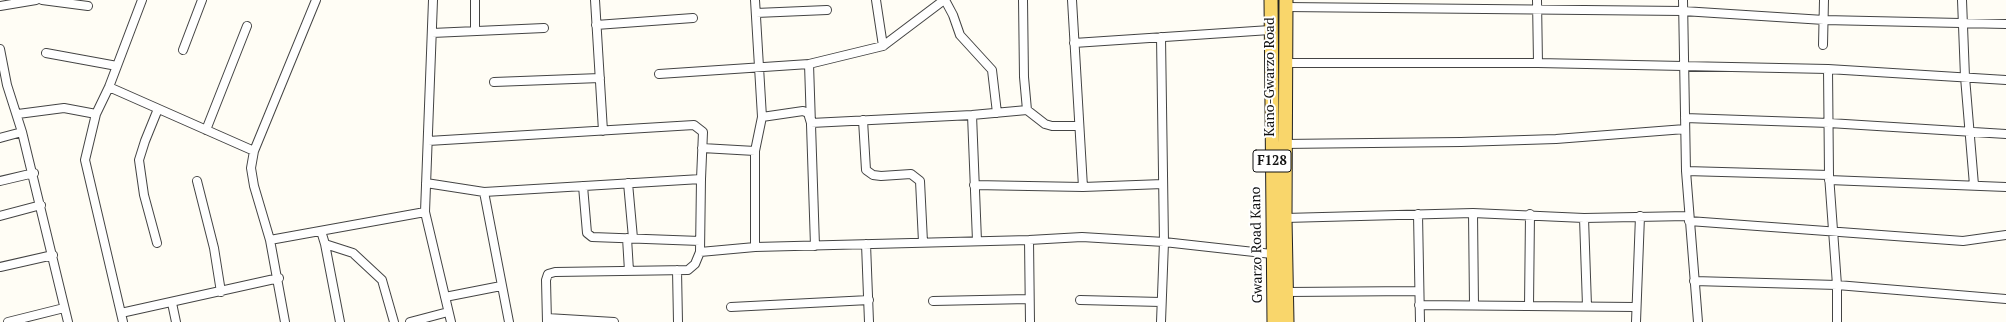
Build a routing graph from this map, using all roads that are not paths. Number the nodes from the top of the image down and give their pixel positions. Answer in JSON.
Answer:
{"nodes":[{"id":1,"x":36,"y":0,"type":"edge"},
{"id":2,"x":42,"y":0,"type":"edge"},
{"id":3,"x":142,"y":0,"type":"edge"},
{"id":4,"x":202,"y":0,"type":"edge"},
{"id":5,"x":316,"y":0,"type":"edge"},
{"id":6,"x":433,"y":0,"type":"edge"},
{"id":7,"x":475,"y":0,"type":"edge"},
{"id":8,"x":594,"y":0,"type":"edge"},
{"id":9,"x":755,"y":0,"type":"edge"},
{"id":10,"x":876,"y":0,"type":"edge"},
{"id":11,"x":944,"y":0,"type":"edge"},
{"id":12,"x":1023,"y":0,"type":"edge"},
{"id":13,"x":1072,"y":0,"type":"edge"},
{"id":14,"x":1271,"y":0,"type":"edge"},
{"id":15,"x":1537,"y":0,"type":"edge"},
{"id":16,"x":1683,"y":0,"type":"edge"},
{"id":17,"x":1824,"y":0,"type":"edge"},
{"id":18,"x":1962,"y":0,"type":"edge"},
{"id":19,"x":1286,"y":4,"type":"edge"},
{"id":20,"x":0,"y":6,"type":"edge"},
{"id":21,"x":88,"y":6,"type":"dead end"},
{"id":22,"x":1537,"y":9,"type":"junction"},
{"id":23,"x":827,"y":10,"type":"dead end"},
{"id":24,"x":1683,"y":11,"type":"junction"},
{"id":25,"x":756,"y":13,"type":"junction"},
{"id":26,"x":693,"y":18,"type":"dead end"},
{"id":27,"x":1824,"y":20,"type":"junction"},
{"id":28,"x":1962,"y":22,"type":"junction"},
{"id":29,"x":2006,"y":24,"type":"edge"},
{"id":30,"x":596,"y":25,"type":"junction"},
{"id":31,"x":248,"y":26,"type":"dead end"},
{"id":32,"x":544,"y":28,"type":"dead end"},
{"id":33,"x":1270,"y":30,"type":"junction"},
{"id":34,"x":475,"y":31,"type":"junction"},
{"id":35,"x":432,"y":34,"type":"junction"},
{"id":36,"x":1162,"y":36,"type":"junction"},
{"id":37,"x":1074,"y":43,"type":"junction"},
{"id":38,"x":1823,"y":45,"type":"dead end"},
{"id":39,"x":882,"y":46,"type":"junction"},
{"id":40,"x":0,"y":49,"type":"edge"},
{"id":41,"x":183,"y":50,"type":"dead end"},
{"id":42,"x":46,"y":53,"type":"dead end"},
{"id":43,"x":1285,"y":62,"type":"junction"},
{"id":44,"x":1538,"y":63,"type":"junction"},
{"id":45,"x":809,"y":64,"type":"junction"},
{"id":46,"x":117,"y":66,"type":"junction"},
{"id":47,"x":759,"y":67,"type":"junction"},
{"id":48,"x":1683,"y":67,"type":"junction"},
{"id":49,"x":1828,"y":69,"type":"junction"},
{"id":50,"x":658,"y":74,"type":"dead end"},
{"id":51,"x":1965,"y":77,"type":"junction"},
{"id":52,"x":600,"y":78,"type":"junction"},
{"id":53,"x":2006,"y":80,"type":"edge"},
{"id":54,"x":494,"y":82,"type":"dead end"},
{"id":55,"x":4,"y":86,"type":"edge"},
{"id":56,"x":109,"y":87,"type":"junction"},
{"id":57,"x":158,"y":109,"type":"junction"},
{"id":58,"x":1027,"y":110,"type":"junction"},
{"id":59,"x":997,"y":113,"type":"junction"},
{"id":60,"x":18,"y":114,"type":"junction"},
{"id":61,"x":96,"y":114,"type":"junction"},
{"id":62,"x":972,"y":115,"type":"junction"},
{"id":63,"x":762,"y":117,"type":"junction"},
{"id":64,"x":1685,"y":118,"type":"junction"},
{"id":65,"x":863,"y":120,"type":"junction"},
{"id":66,"x":811,"y":123,"type":"junction"},
{"id":67,"x":1829,"y":123,"type":"junction"},
{"id":68,"x":1080,"y":126,"type":"junction"},
{"id":69,"x":1685,"y":129,"type":"junction"},
{"id":70,"x":206,"y":130,"type":"junction"},
{"id":71,"x":603,"y":131,"type":"junction"},
{"id":72,"x":22,"y":132,"type":"junction"},
{"id":73,"x":1970,"y":132,"type":"junction"},
{"id":74,"x":2006,"y":134,"type":"edge"},
{"id":75,"x":0,"y":138,"type":"edge"},
{"id":76,"x":428,"y":141,"type":"junction"},
{"id":77,"x":1278,"y":144,"type":"junction"},
{"id":78,"x":702,"y":148,"type":"junction"},
{"id":79,"x":254,"y":151,"type":"junction"},
{"id":80,"x":755,"y":151,"type":"junction"},
{"id":81,"x":1686,"y":171,"type":"junction"},
{"id":82,"x":34,"y":173,"type":"junction"},
{"id":83,"x":1829,"y":178,"type":"junction"},
{"id":84,"x":701,"y":179,"type":"junction"},
{"id":85,"x":0,"y":181,"type":"edge"},
{"id":86,"x":197,"y":182,"type":"dead end"},
{"id":87,"x":426,"y":183,"type":"junction"},
{"id":88,"x":628,"y":183,"type":"junction"},
{"id":89,"x":974,"y":184,"type":"junction"},
{"id":90,"x":1163,"y":184,"type":"junction"},
{"id":91,"x":1974,"y":185,"type":"junction"},
{"id":92,"x":583,"y":186,"type":"junction"},
{"id":93,"x":2006,"y":187,"type":"edge"},
{"id":94,"x":1083,"y":188,"type":"junction"},
{"id":95,"x":484,"y":192,"type":"junction"},
{"id":96,"x":41,"y":205,"type":"junction"},
{"id":97,"x":425,"y":212,"type":"junction"},
{"id":98,"x":1473,"y":213,"type":"junction"},
{"id":99,"x":1418,"y":214,"type":"junction"},
{"id":100,"x":1530,"y":214,"type":"junction"},
{"id":101,"x":0,"y":216,"type":"edge"},
{"id":102,"x":1640,"y":216,"type":"junction"},
{"id":103,"x":1285,"y":218,"type":"junction"},
{"id":104,"x":1584,"y":218,"type":"junction"},
{"id":105,"x":1689,"y":218,"type":"junction"},
{"id":106,"x":1832,"y":230,"type":"junction"},
{"id":107,"x":321,"y":231,"type":"junction"},
{"id":108,"x":2006,"y":235,"type":"edge"},
{"id":109,"x":630,"y":238,"type":"junction"},
{"id":110,"x":270,"y":240,"type":"junction"},
{"id":111,"x":977,"y":240,"type":"junction"},
{"id":112,"x":1029,"y":240,"type":"junction"},
{"id":113,"x":700,"y":241,"type":"junction"},
{"id":114,"x":923,"y":242,"type":"junction"},
{"id":115,"x":1164,"y":242,"type":"junction"},
{"id":116,"x":156,"y":243,"type":"dead end"},
{"id":117,"x":325,"y":244,"type":"junction"},
{"id":118,"x":866,"y":244,"type":"junction"},
{"id":119,"x":815,"y":246,"type":"junction"},
{"id":120,"x":755,"y":247,"type":"junction"},
{"id":121,"x":700,"y":252,"type":"junction"},
{"id":122,"x":1272,"y":254,"type":"junction"},
{"id":123,"x":53,"y":256,"type":"junction"},
{"id":124,"x":0,"y":267,"type":"edge"},
{"id":125,"x":677,"y":270,"type":"junction"},
{"id":126,"x":629,"y":271,"type":"junction"},
{"id":127,"x":279,"y":278,"type":"junction"},
{"id":128,"x":1694,"y":281,"type":"junction"},
{"id":129,"x":1837,"y":285,"type":"junction"},
{"id":130,"x":501,"y":286,"type":"junction"},
{"id":131,"x":1419,"y":291,"type":"junction"},
{"id":132,"x":221,"y":292,"type":"junction"},
{"id":133,"x":1287,"y":292,"type":"junction"},
{"id":134,"x":445,"y":297,"type":"junction"},
{"id":135,"x":2006,"y":298,"type":"edge"},
{"id":136,"x":1029,"y":299,"type":"junction"},
{"id":137,"x":869,"y":300,"type":"junction"},
{"id":138,"x":1080,"y":300,"type":"dead end"},
{"id":139,"x":933,"y":301,"type":"dead end"},
{"id":140,"x":1162,"y":302,"type":"junction"},
{"id":141,"x":172,"y":303,"type":"junction"},
{"id":142,"x":1420,"y":305,"type":"junction"},
{"id":143,"x":1474,"y":305,"type":"junction"},
{"id":144,"x":1529,"y":306,"type":"junction"},
{"id":145,"x":1587,"y":306,"type":"junction"},
{"id":146,"x":731,"y":307,"type":"dead end"},
{"id":147,"x":1635,"y":307,"type":"junction"},
{"id":148,"x":64,"y":308,"type":"junction"},
{"id":149,"x":448,"y":312,"type":"junction"},
{"id":150,"x":121,"y":314,"type":"junction"},
{"id":151,"x":547,"y":320,"type":"edge"},
{"id":152,"x":8,"y":322,"type":"edge"},
{"id":153,"x":68,"y":322,"type":"edge"},
{"id":154,"x":123,"y":322,"type":"edge"},
{"id":155,"x":176,"y":322,"type":"edge"},
{"id":156,"x":285,"y":322,"type":"edge"},
{"id":157,"x":340,"y":322,"type":"edge"},
{"id":158,"x":394,"y":322,"type":"edge"},
{"id":159,"x":410,"y":322,"type":"edge"},
{"id":160,"x":451,"y":322,"type":"edge"},
{"id":161,"x":509,"y":322,"type":"edge"},
{"id":162,"x":614,"y":322,"type":"edge"},
{"id":163,"x":678,"y":322,"type":"edge"},
{"id":164,"x":869,"y":322,"type":"edge"},
{"id":165,"x":1030,"y":322,"type":"edge"},
{"id":166,"x":1161,"y":322,"type":"edge"},
{"id":167,"x":1274,"y":322,"type":"edge"},
{"id":168,"x":1288,"y":322,"type":"edge"},
{"id":169,"x":1420,"y":322,"type":"edge"},
{"id":170,"x":1636,"y":322,"type":"edge"},
{"id":171,"x":1698,"y":322,"type":"edge"},
{"id":172,"x":1837,"y":322,"type":"edge"}],
"edges":[{"from":1,"to":20,"type":"street"},
{"from":2,"to":21,"type":"street"},
{"from":3,"to":46,"type":"street"},
{"from":4,"to":41,"type":"street"},
{"from":5,"to":79,"type":"street"},
{"from":6,"to":35,"type":"street"},
{"from":7,"to":34,"type":"street"},
{"from":8,"to":30,"type":"street"},
{"from":9,"to":25,"type":"street"},
{"from":10,"to":39,"type":"street"},
{"from":11,"to":39,"type":"street"},
{"from":11,"to":59,"type":"street"},
{"from":12,"to":58,"type":"street"},
{"from":13,"to":37,"type":"street"},
{"from":14,"to":33,"type":"main road","name":"Gwarzo Road Kano","number":"F128"},
{"from":15,"to":22,"type":"street"},
{"from":16,"to":24,"type":"street"},
{"from":17,"to":27,"type":"street"},
{"from":18,"to":28,"type":"street"},
{"from":19,"to":22,"type":"street"},
{"from":19,"to":43,"type":"main road","name":"Kano-Gwarzo Road","number":"F128"},
{"from":22,"to":24,"type":"street"},
{"from":22,"to":44,"type":"street"},
{"from":23,"to":25,"type":"street"},
{"from":24,"to":27,"type":"street"},
{"from":24,"to":48,"type":"street"},
{"from":25,"to":47,"type":"street"},
{"from":26,"to":30,"type":"street"},
{"from":27,"to":28,"type":"street"},
{"from":27,"to":38,"type":"street"},
{"from":28,"to":29,"type":"street"},
{"from":28,"to":51,"type":"street"},
{"from":30,"to":52,"type":"street"},
{"from":31,"to":70,"type":"street"},
{"from":32,"to":34,"type":"street"},
{"from":33,"to":36,"type":"street"},
{"from":33,"to":77,"type":"main road","name":"Gwarzo Road Kano","number":"F128"},
{"from":34,"to":35,"type":"street"},
{"from":35,"to":76,"type":"street"},
{"from":36,"to":37,"type":"street"},
{"from":36,"to":90,"type":"street"},
{"from":37,"to":68,"type":"street"},
{"from":39,"to":45,"type":"street"},
{"from":40,"to":55,"type":"street"},
{"from":42,"to":46,"type":"street"},
{"from":43,"to":44,"type":"street"},
{"from":43,"to":77,"type":"main road","name":"Kano-Gwarzo Road","number":"F128"},
{"from":44,"to":48,"type":"street"},
{"from":45,"to":47,"type":"street"},
{"from":45,"to":66,"type":"street"},
{"from":46,"to":56,"type":"street"},
{"from":47,"to":50,"type":"street"},
{"from":47,"to":63,"type":"street"},
{"from":48,"to":49,"type":"street"},
{"from":48,"to":64,"type":"street"},
{"from":49,"to":51,"type":"street"},
{"from":49,"to":67,"type":"street"},
{"from":51,"to":53,"type":"street"},
{"from":51,"to":73,"type":"street"},
{"from":52,"to":54,"type":"street"},
{"from":52,"to":71,"type":"street"},
{"from":55,"to":60,"type":"street"},
{"from":56,"to":57,"type":"street"},
{"from":56,"to":61,"type":"street"},
{"from":57,"to":70,"type":"street"},
{"from":57,"to":116,"type":"street"},
{"from":58,"to":59,"type":"street"},
{"from":58,"to":68,"type":"street"},
{"from":59,"to":62,"type":"street"},
{"from":60,"to":61,"type":"street"},
{"from":60,"to":72,"type":"street"},
{"from":61,"to":150,"type":"street"},
{"from":62,"to":65,"type":"street"},
{"from":62,"to":89,"type":"street"},
{"from":63,"to":66,"type":"street"},
{"from":63,"to":80,"type":"street"},
{"from":64,"to":67,"type":"street"},
{"from":64,"to":69,"type":"street"},
{"from":65,"to":66,"type":"street"},
{"from":65,"to":114,"type":"street"},
{"from":66,"to":119,"type":"street"},
{"from":67,"to":73,"type":"street"},
{"from":67,"to":83,"type":"street"},
{"from":68,"to":94,"type":"street"},
{"from":69,"to":77,"type":"street"},
{"from":69,"to":81,"type":"street"},
{"from":70,"to":79,"type":"street"},
{"from":71,"to":76,"type":"street"},
{"from":71,"to":78,"type":"street"},
{"from":72,"to":75,"type":"street"},
{"from":72,"to":82,"type":"street"},
{"from":73,"to":74,"type":"street"},
{"from":73,"to":91,"type":"street"},
{"from":76,"to":87,"type":"street"},
{"from":77,"to":103,"type":"main road","name":"Kano-Gwarzo Road","number":"F128"},
{"from":77,"to":122,"type":"main road","name":"Gwarzo Road Kano","number":"F128"},
{"from":78,"to":80,"type":"street"},
{"from":78,"to":84,"type":"street"},
{"from":79,"to":110,"type":"street"},
{"from":80,"to":120,"type":"street"},
{"from":81,"to":83,"type":"street"},
{"from":81,"to":105,"type":"street"},
{"from":82,"to":85,"type":"street"},
{"from":82,"to":96,"type":"street"},
{"from":83,"to":91,"type":"street"},
{"from":83,"to":106,"type":"street"},
{"from":84,"to":88,"type":"street"},
{"from":84,"to":113,"type":"street"},
{"from":86,"to":132,"type":"street"},
{"from":87,"to":95,"type":"street"},
{"from":87,"to":97,"type":"street"},
{"from":88,"to":92,"type":"street"},
{"from":88,"to":109,"type":"street"},
{"from":89,"to":94,"type":"street"},
{"from":89,"to":111,"type":"street"},
{"from":90,"to":94,"type":"street"},
{"from":90,"to":115,"type":"street"},
{"from":91,"to":93,"type":"street"},
{"from":92,"to":95,"type":"street"},
{"from":92,"to":109,"type":"street"},
{"from":95,"to":130,"type":"street"},
{"from":96,"to":101,"type":"street"},
{"from":96,"to":123,"type":"street"},
{"from":97,"to":107,"type":"street"},
{"from":97,"to":134,"type":"street"},
{"from":98,"to":99,"type":"street"},
{"from":98,"to":100,"type":"street"},
{"from":98,"to":143,"type":"street"},
{"from":99,"to":103,"type":"street"},
{"from":99,"to":131,"type":"street"},
{"from":100,"to":104,"type":"street"},
{"from":100,"to":144,"type":"street"},
{"from":102,"to":104,"type":"street"},
{"from":102,"to":105,"type":"street"},
{"from":102,"to":147,"type":"street"},
{"from":103,"to":133,"type":"main road","name":"Kano-Gwarzo Road","number":"F128"},
{"from":104,"to":145,"type":"street"},
{"from":105,"to":106,"type":"street"},
{"from":105,"to":128,"type":"street"},
{"from":106,"to":108,"type":"street"},
{"from":106,"to":129,"type":"street"},
{"from":107,"to":110,"type":"street"},
{"from":107,"to":117,"type":"street"},
{"from":109,"to":113,"type":"street"},
{"from":109,"to":126,"type":"street"},
{"from":110,"to":127,"type":"street"},
{"from":111,"to":112,"type":"street"},
{"from":111,"to":114,"type":"street"},
{"from":112,"to":115,"type":"street"},
{"from":112,"to":136,"type":"street"},
{"from":113,"to":121,"type":"street"},
{"from":114,"to":118,"type":"street"},
{"from":115,"to":122,"type":"street"},
{"from":115,"to":140,"type":"street"},
{"from":117,"to":157,"type":"street"},
{"from":117,"to":158,"type":"street"},
{"from":118,"to":119,"type":"street"},
{"from":118,"to":137,"type":"street"},
{"from":119,"to":120,"type":"street"},
{"from":120,"to":121,"type":"street"},
{"from":121,"to":125,"type":"street"},
{"from":122,"to":167,"type":"main road","name":"Gwarzo Road Kano","number":"F128"},
{"from":123,"to":124,"type":"street"},
{"from":123,"to":148,"type":"street"},
{"from":125,"to":126,"type":"street"},
{"from":125,"to":163,"type":"street"},
{"from":126,"to":151,"type":"street"},
{"from":127,"to":132,"type":"street"},
{"from":127,"to":156,"type":"street"},
{"from":128,"to":129,"type":"street"},
{"from":128,"to":171,"type":"street"},
{"from":129,"to":135,"type":"street"},
{"from":129,"to":172,"type":"street"},
{"from":130,"to":134,"type":"street"},
{"from":130,"to":161,"type":"street"},
{"from":131,"to":133,"type":"street"},
{"from":131,"to":142,"type":"street"},
{"from":132,"to":141,"type":"street"},
{"from":133,"to":168,"type":"main road","name":"Kano-Gwarzo Road","number":"F128"},
{"from":134,"to":149,"type":"street"},
{"from":136,"to":139,"type":"street"},
{"from":136,"to":165,"type":"street"},
{"from":137,"to":146,"type":"street"},
{"from":137,"to":164,"type":"street"},
{"from":138,"to":140,"type":"street"},
{"from":140,"to":166,"type":"street"},
{"from":141,"to":150,"type":"street"},
{"from":141,"to":155,"type":"street"},
{"from":142,"to":143,"type":"street"},
{"from":142,"to":169,"type":"street"},
{"from":143,"to":144,"type":"street"},
{"from":144,"to":145,"type":"street"},
{"from":145,"to":147,"type":"street"},
{"from":147,"to":170,"type":"street"},
{"from":148,"to":152,"type":"street"},
{"from":148,"to":153,"type":"street"},
{"from":149,"to":159,"type":"street"},
{"from":149,"to":160,"type":"street"},
{"from":150,"to":154,"type":"street"},
{"from":151,"to":162,"type":"street"}]}
